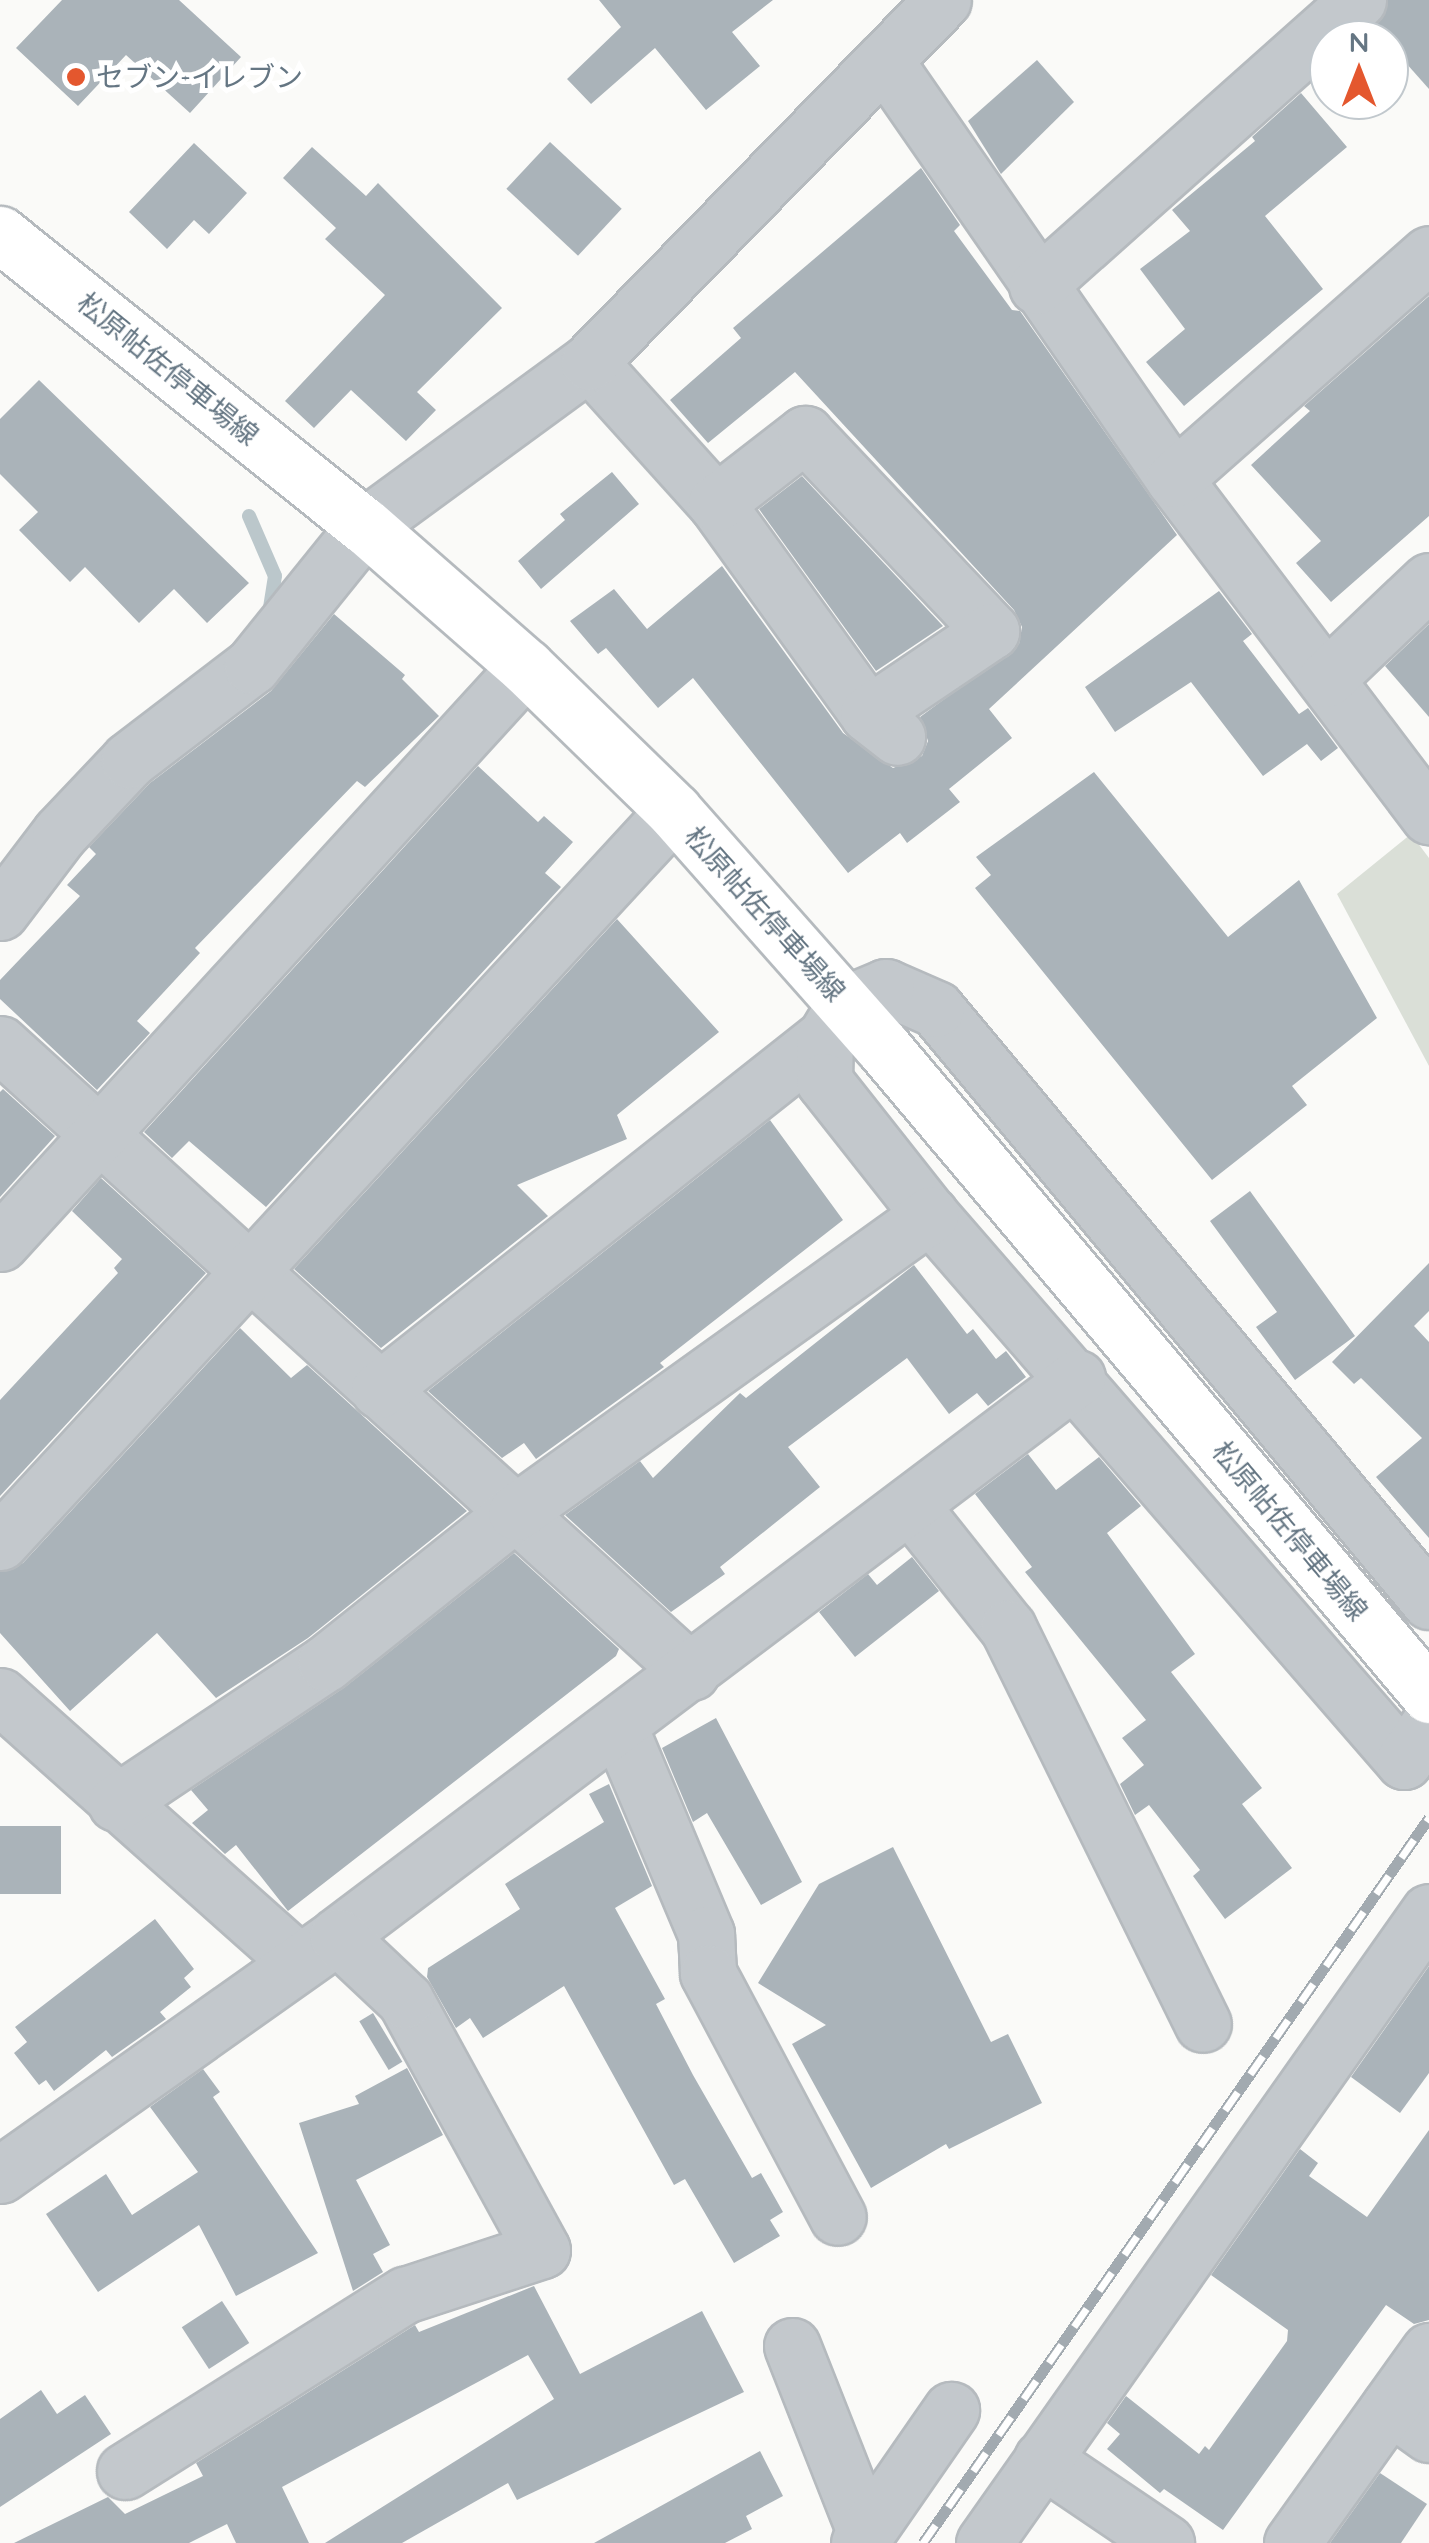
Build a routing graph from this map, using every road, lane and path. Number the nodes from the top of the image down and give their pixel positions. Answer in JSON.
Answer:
{"nodes":[{"id":1,"x":943,"y":0,"type":"edge"},
{"id":2,"x":1358,"y":0,"type":"edge"},
{"id":3,"x":884,"y":60,"type":"junction"},
{"id":4,"x":0,"y":234,"type":"edge"},
{"id":5,"x":1429,"y":254,"type":"edge"},
{"id":6,"x":1036,"y":286,"type":"junction"},
{"id":7,"x":589,"y":362,"type":"junction"},
{"id":8,"x":1174,"y":479,"type":"junction"},
{"id":9,"x":716,"y":503,"type":"junction"},
{"id":10,"x":366,"y":526,"type":"junction"},
{"id":11,"x":1429,"y":581,"type":"edge"},
{"id":12,"x":526,"y":668,"type":"junction"},
{"id":13,"x":1326,"y":679,"type":"junction"},
{"id":14,"x":674,"y":811,"type":"junction"},
{"id":15,"x":1429,"y":816,"type":"edge"},
{"id":16,"x":0,"y":912,"type":"edge"},
{"id":17,"x":835,"y":1020,"type":"junction"},
{"id":18,"x":0,"y":1044,"type":"edge"},
{"id":19,"x":100,"y":1134,"type":"junction"},
{"id":20,"x":930,"y":1215,"type":"junction"},
{"id":21,"x":0,"y":1243,"type":"edge"},
{"id":22,"x":250,"y":1266,"type":"junction"},
{"id":23,"x":1077,"y":1378,"type":"junction"},
{"id":24,"x":379,"y":1390,"type":"junction"},
{"id":25,"x":910,"y":1505,"type":"junction"},
{"id":26,"x":516,"y":1512,"type":"junction"},
{"id":27,"x":0,"y":1542,"type":"edge"},
{"id":28,"x":1429,"y":1601,"type":"edge"},
{"id":29,"x":691,"y":1672,"type":"junction"},
{"id":30,"x":1429,"y":1695,"type":"edge"},
{"id":31,"x":0,"y":1696,"type":"edge"},
{"id":32,"x":1429,"y":1724,"type":"edge"},
{"id":33,"x":619,"y":1727,"type":"junction"},
{"id":34,"x":116,"y":1803,"type":"junction"},
{"id":35,"x":1429,"y":1912,"type":"edge"},
{"id":36,"x":318,"y":1949,"type":"junction"},
{"id":37,"x":1203,"y":2024,"type":"dead end"},
{"id":38,"x":0,"y":2175,"type":"edge"},
{"id":39,"x":838,"y":2217,"type":"dead end"},
{"id":40,"x":792,"y":2346,"type":"dead end"},
{"id":41,"x":1429,"y":2351,"type":"edge"},
{"id":42,"x":951,"y":2410,"type":"dead end"},
{"id":43,"x":1409,"y":2420,"type":"edge"},
{"id":44,"x":1042,"y":2459,"type":"junction"},
{"id":45,"x":125,"y":2470,"type":"dead end"},
{"id":46,"x":862,"y":2538,"type":"edge"},
{"id":47,"x":984,"y":2543,"type":"edge"},
{"id":48,"x":1166,"y":2543,"type":"edge"},
{"id":49,"x":1292,"y":2543,"type":"edge"}],
"edges":[{"from":1,"to":3,"type":"street"},
{"from":2,"to":6,"type":"street"},
{"from":3,"to":6,"type":"street"},
{"from":3,"to":7,"type":"street"},
{"from":4,"to":10,"type":"main road","name":"松原帖佐停車場線"},
{"from":5,"to":8,"type":"street"},
{"from":6,"to":8,"type":"street"},
{"from":7,"to":9,"type":"street"},
{"from":7,"to":10,"type":"street"},
{"from":8,"to":13,"type":"street"},
{"from":9,"to":9,"type":"street"},
{"from":10,"to":12,"type":"main road","name":"松原帖佐停車場線"},
{"from":10,"to":16,"type":"street"},
{"from":11,"to":13,"type":"street"},
{"from":12,"to":14,"type":"main road","name":"松原帖佐停車場線"},
{"from":12,"to":19,"type":"street"},
{"from":13,"to":15,"type":"street"},
{"from":14,"to":17,"type":"main road","name":"松原帖佐停車場線"},
{"from":14,"to":22,"type":"street"},
{"from":17,"to":20,"type":"street"},
{"from":17,"to":24,"type":"street"},
{"from":17,"to":28,"type":"street"},
{"from":17,"to":30,"type":"main road","name":"松原帖佐停車場線"},
{"from":18,"to":19,"type":"street"},
{"from":19,"to":21,"type":"street"},
{"from":19,"to":22,"type":"street"},
{"from":20,"to":23,"type":"street"},
{"from":20,"to":26,"type":"street"},
{"from":22,"to":24,"type":"street"},
{"from":22,"to":27,"type":"street"},
{"from":23,"to":25,"type":"street"},
{"from":23,"to":32,"type":"street"},
{"from":24,"to":26,"type":"street"},
{"from":25,"to":29,"type":"street"},
{"from":25,"to":37,"type":"street"},
{"from":26,"to":29,"type":"street"},
{"from":26,"to":34,"type":"street"},
{"from":29,"to":33,"type":"street"},
{"from":31,"to":34,"type":"street"},
{"from":33,"to":36,"type":"street"},
{"from":33,"to":39,"type":"street"},
{"from":34,"to":36,"type":"street"},
{"from":35,"to":44,"type":"street"},
{"from":36,"to":38,"type":"street"},
{"from":36,"to":45,"type":"street"},
{"from":40,"to":46,"type":"street"},
{"from":41,"to":43,"type":"street"},
{"from":42,"to":46,"type":"street"},
{"from":43,"to":49,"type":"street"},
{"from":44,"to":47,"type":"street"},
{"from":44,"to":48,"type":"street"}]}
